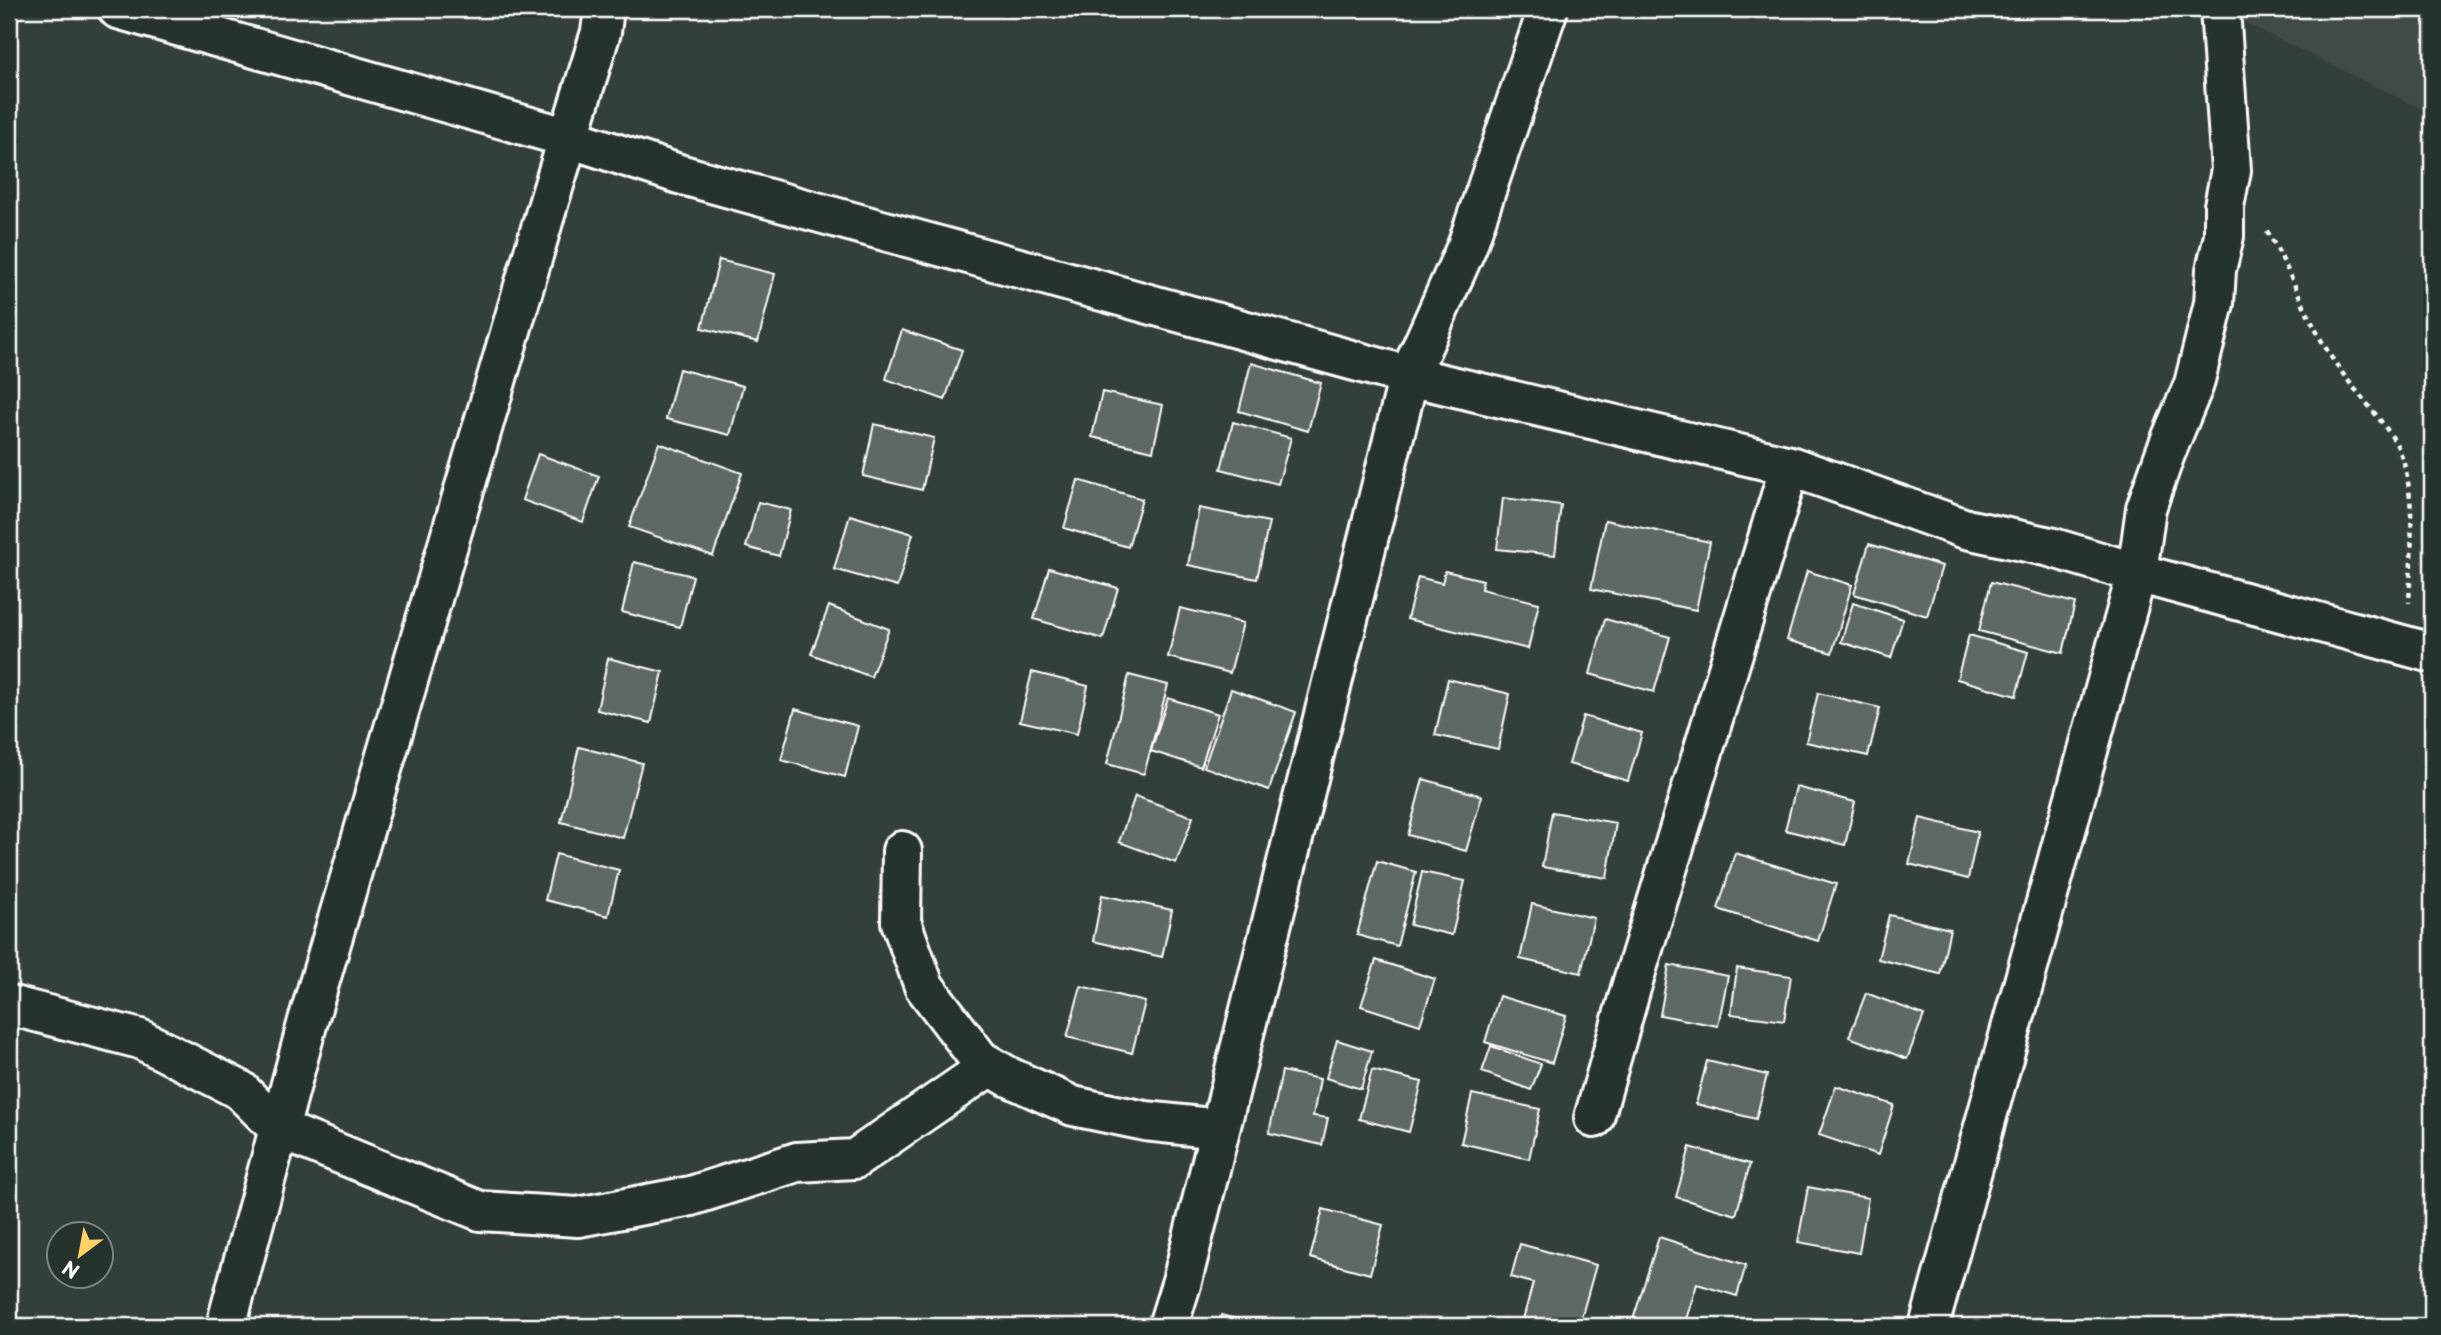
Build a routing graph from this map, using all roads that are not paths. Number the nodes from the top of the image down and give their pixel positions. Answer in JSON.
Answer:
{"nodes":[{"id":1,"x":118,"y":9,"type":"edge"},
{"id":2,"x":604,"y":9,"type":"edge"},
{"id":3,"x":1548,"y":9,"type":"edge"},
{"id":4,"x":2220,"y":9,"type":"edge"},
{"id":5,"x":569,"y":138,"type":"junction"},
{"id":6,"x":1409,"y":376,"type":"junction"},
{"id":7,"x":1790,"y":466,"type":"junction"},
{"id":8,"x":2137,"y":573,"type":"junction"},
{"id":9,"x":2417,"y":649,"type":"edge"},
{"id":10,"x":902,"y":851,"type":"dead end"},
{"id":11,"x":9,"y":1005,"type":"edge"},
{"id":12,"x":990,"y":1066,"type":"junction"},
{"id":13,"x":1594,"y":1118,"type":"dead end"},
{"id":14,"x":279,"y":1129,"type":"junction"},
{"id":15,"x":1220,"y":1129,"type":"junction"},
{"id":16,"x":226,"y":1326,"type":"edge"},
{"id":17,"x":1168,"y":1326,"type":"edge"},
{"id":18,"x":1929,"y":1326,"type":"edge"}],
"edges":[{"from":1,"to":5,"type":"street"},
{"from":2,"to":5,"type":"street"},
{"from":3,"to":6,"type":"street"},
{"from":4,"to":8,"type":"street"},
{"from":5,"to":6,"type":"street"},
{"from":5,"to":14,"type":"street"},
{"from":6,"to":7,"type":"street"},
{"from":6,"to":15,"type":"street"},
{"from":7,"to":8,"type":"street"},
{"from":7,"to":13,"type":"street"},
{"from":8,"to":9,"type":"street"},
{"from":8,"to":18,"type":"street"},
{"from":10,"to":12,"type":"street"},
{"from":11,"to":14,"type":"street"},
{"from":12,"to":14,"type":"street"},
{"from":12,"to":15,"type":"street"},
{"from":14,"to":16,"type":"street"},
{"from":15,"to":17,"type":"street"}]}
